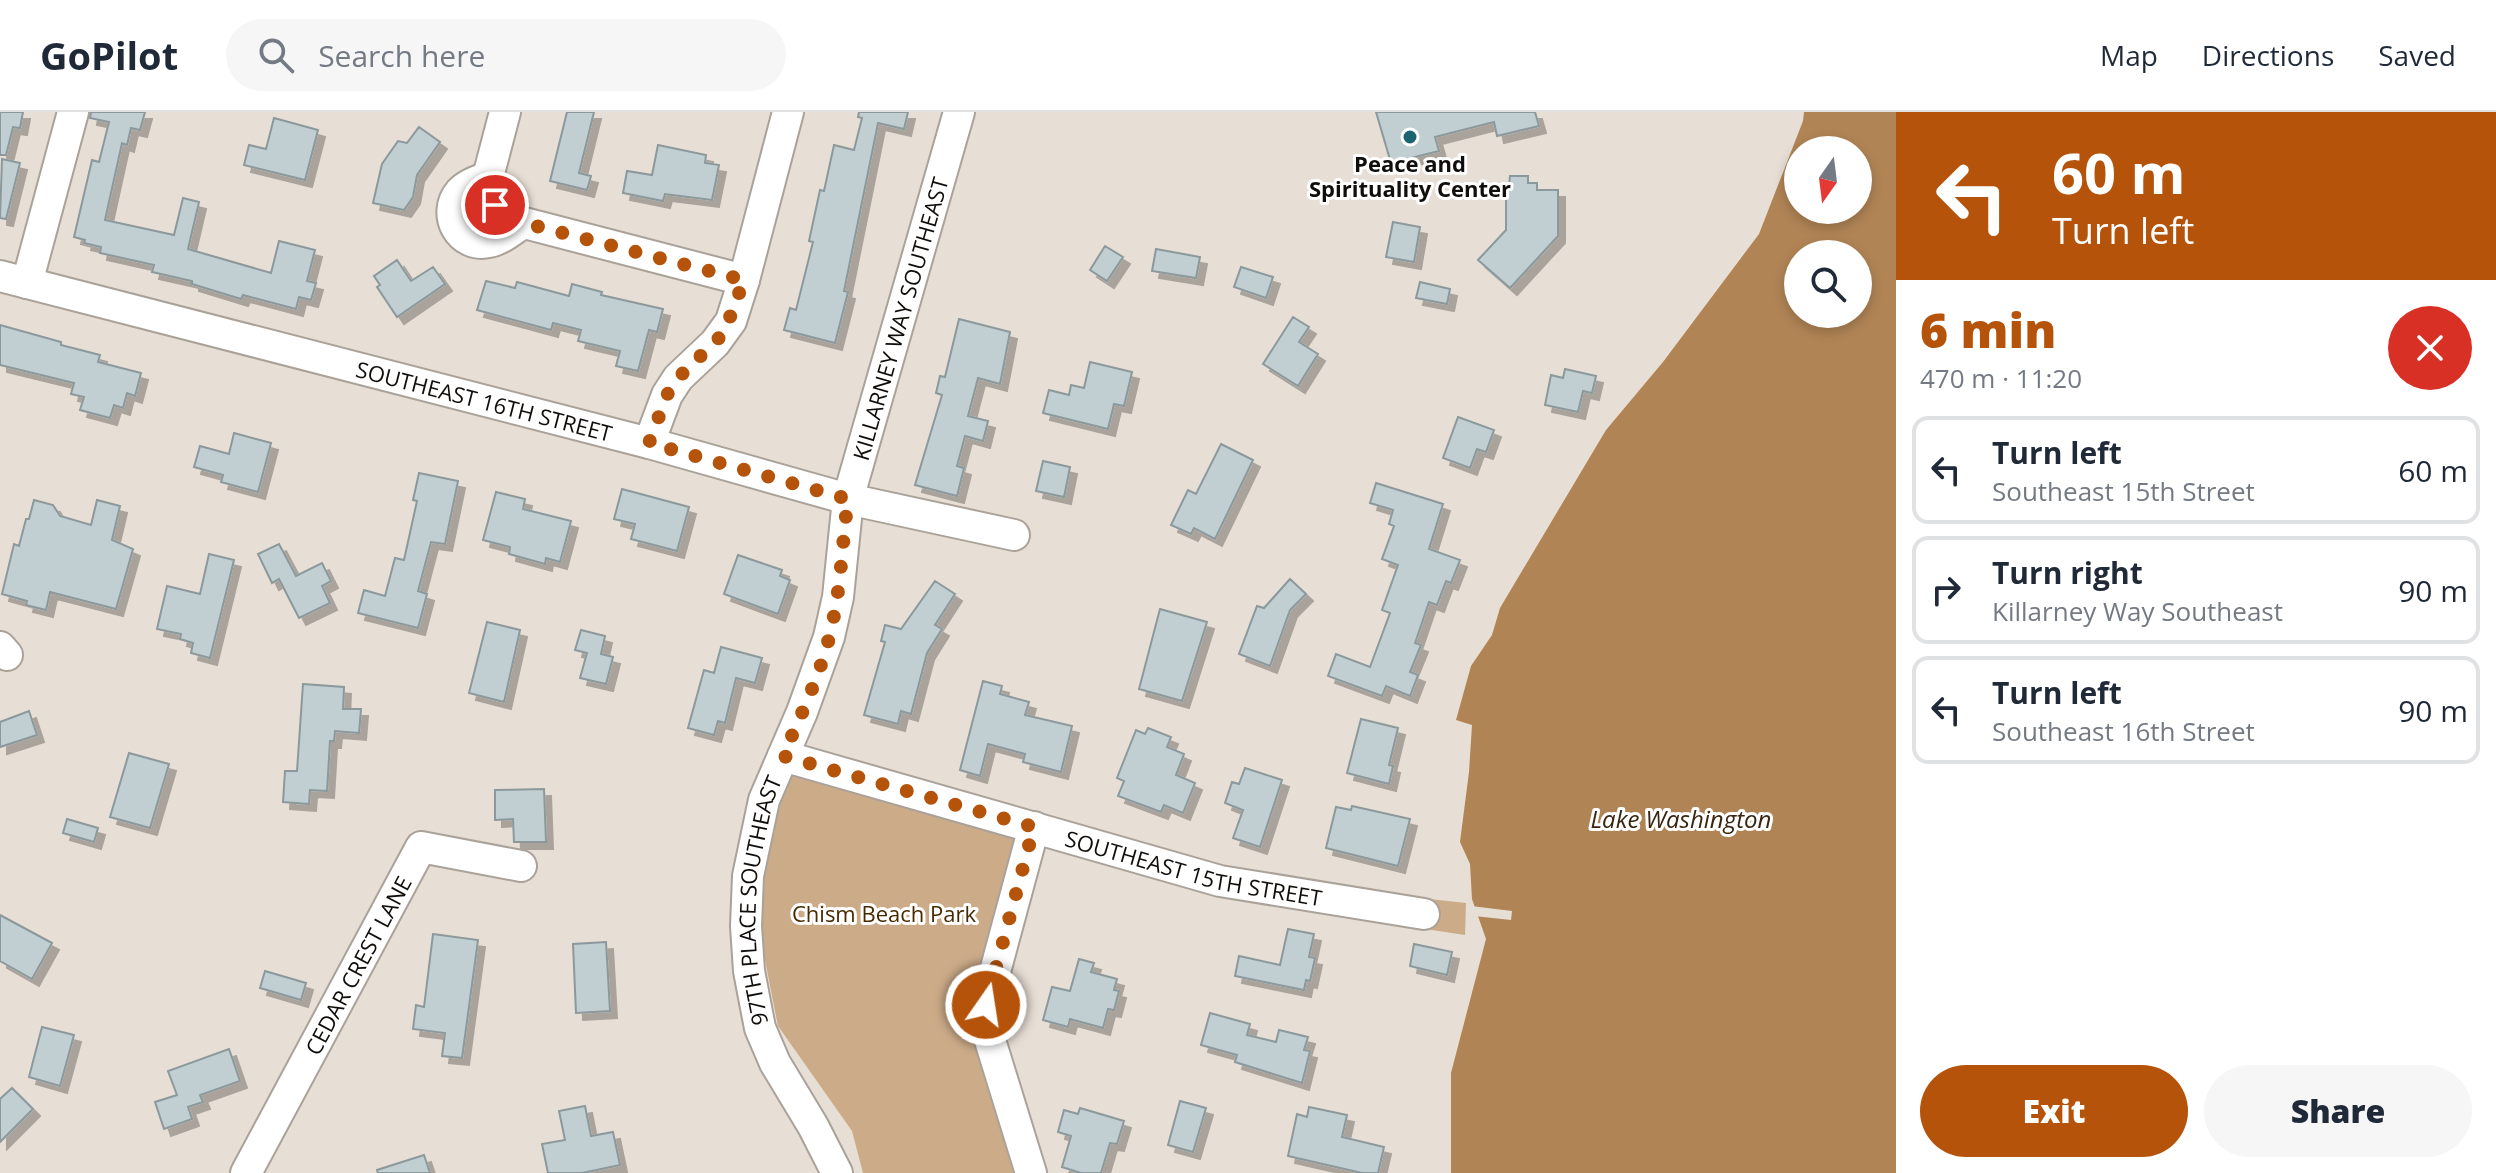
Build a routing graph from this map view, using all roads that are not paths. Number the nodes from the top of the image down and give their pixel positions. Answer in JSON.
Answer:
{"nodes":[{"id":1,"x":73,"y":112,"type":"edge"},
{"id":2,"x":505,"y":112,"type":"edge"},
{"id":3,"x":788,"y":112,"type":"edge"},
{"id":4,"x":959,"y":112,"type":"edge"},
{"id":5,"x":492,"y":191,"type":"junction"},
{"id":6,"x":523,"y":223,"type":"junction"},
{"id":7,"x":14,"y":279,"type":"edge"},
{"id":8,"x":744,"y":280,"type":"junction"},
{"id":9,"x":649,"y":443,"type":"junction"},
{"id":10,"x":848,"y":499,"type":"junction"},
{"id":11,"x":1014,"y":535,"type":"dead end"},
{"id":12,"x":783,"y":756,"type":"junction"},
{"id":13,"x":1034,"y":827,"type":"junction"},
{"id":14,"x":521,"y":866,"type":"dead end"},
{"id":15,"x":1424,"y":914,"type":"dead end"},
{"id":16,"x":246,"y":1173,"type":"edge"},
{"id":17,"x":837,"y":1173,"type":"edge"},
{"id":18,"x":1031,"y":1173,"type":"edge"}],
"edges":[{"from":1,"to":7,"type":"street"},
{"from":2,"to":5,"type":"street"},
{"from":3,"to":8,"type":"street"},
{"from":4,"to":10,"type":"street","name":"KILLARNEY WAY SOUTHEAST"},
{"from":5,"to":6,"type":"street"},
{"from":5,"to":6,"type":"street"},
{"from":6,"to":8,"type":"street"},
{"from":7,"to":9,"type":"street","name":"SOUTHEAST 16TH STREET"},
{"from":8,"to":9,"type":"street"},
{"from":9,"to":10,"type":"street","name":"SOUTHEAST 16TH STREET"},
{"from":10,"to":11,"type":"street","name":"SOUTHEAST 16TH STREET"},
{"from":10,"to":12,"type":"street","name":"KILLARNEY WAY SOUTHEAST"},
{"from":12,"to":13,"type":"street","name":"SOUTHEAST 15TH STREET"},
{"from":12,"to":17,"type":"street","name":"97TH PLACE SOUTHEAST"},
{"from":13,"to":15,"type":"street","name":"SOUTHEAST 15TH STREET"},
{"from":13,"to":18,"type":"street"},
{"from":14,"to":16,"type":"street","name":"CEDAR CREST LANE"}]}
